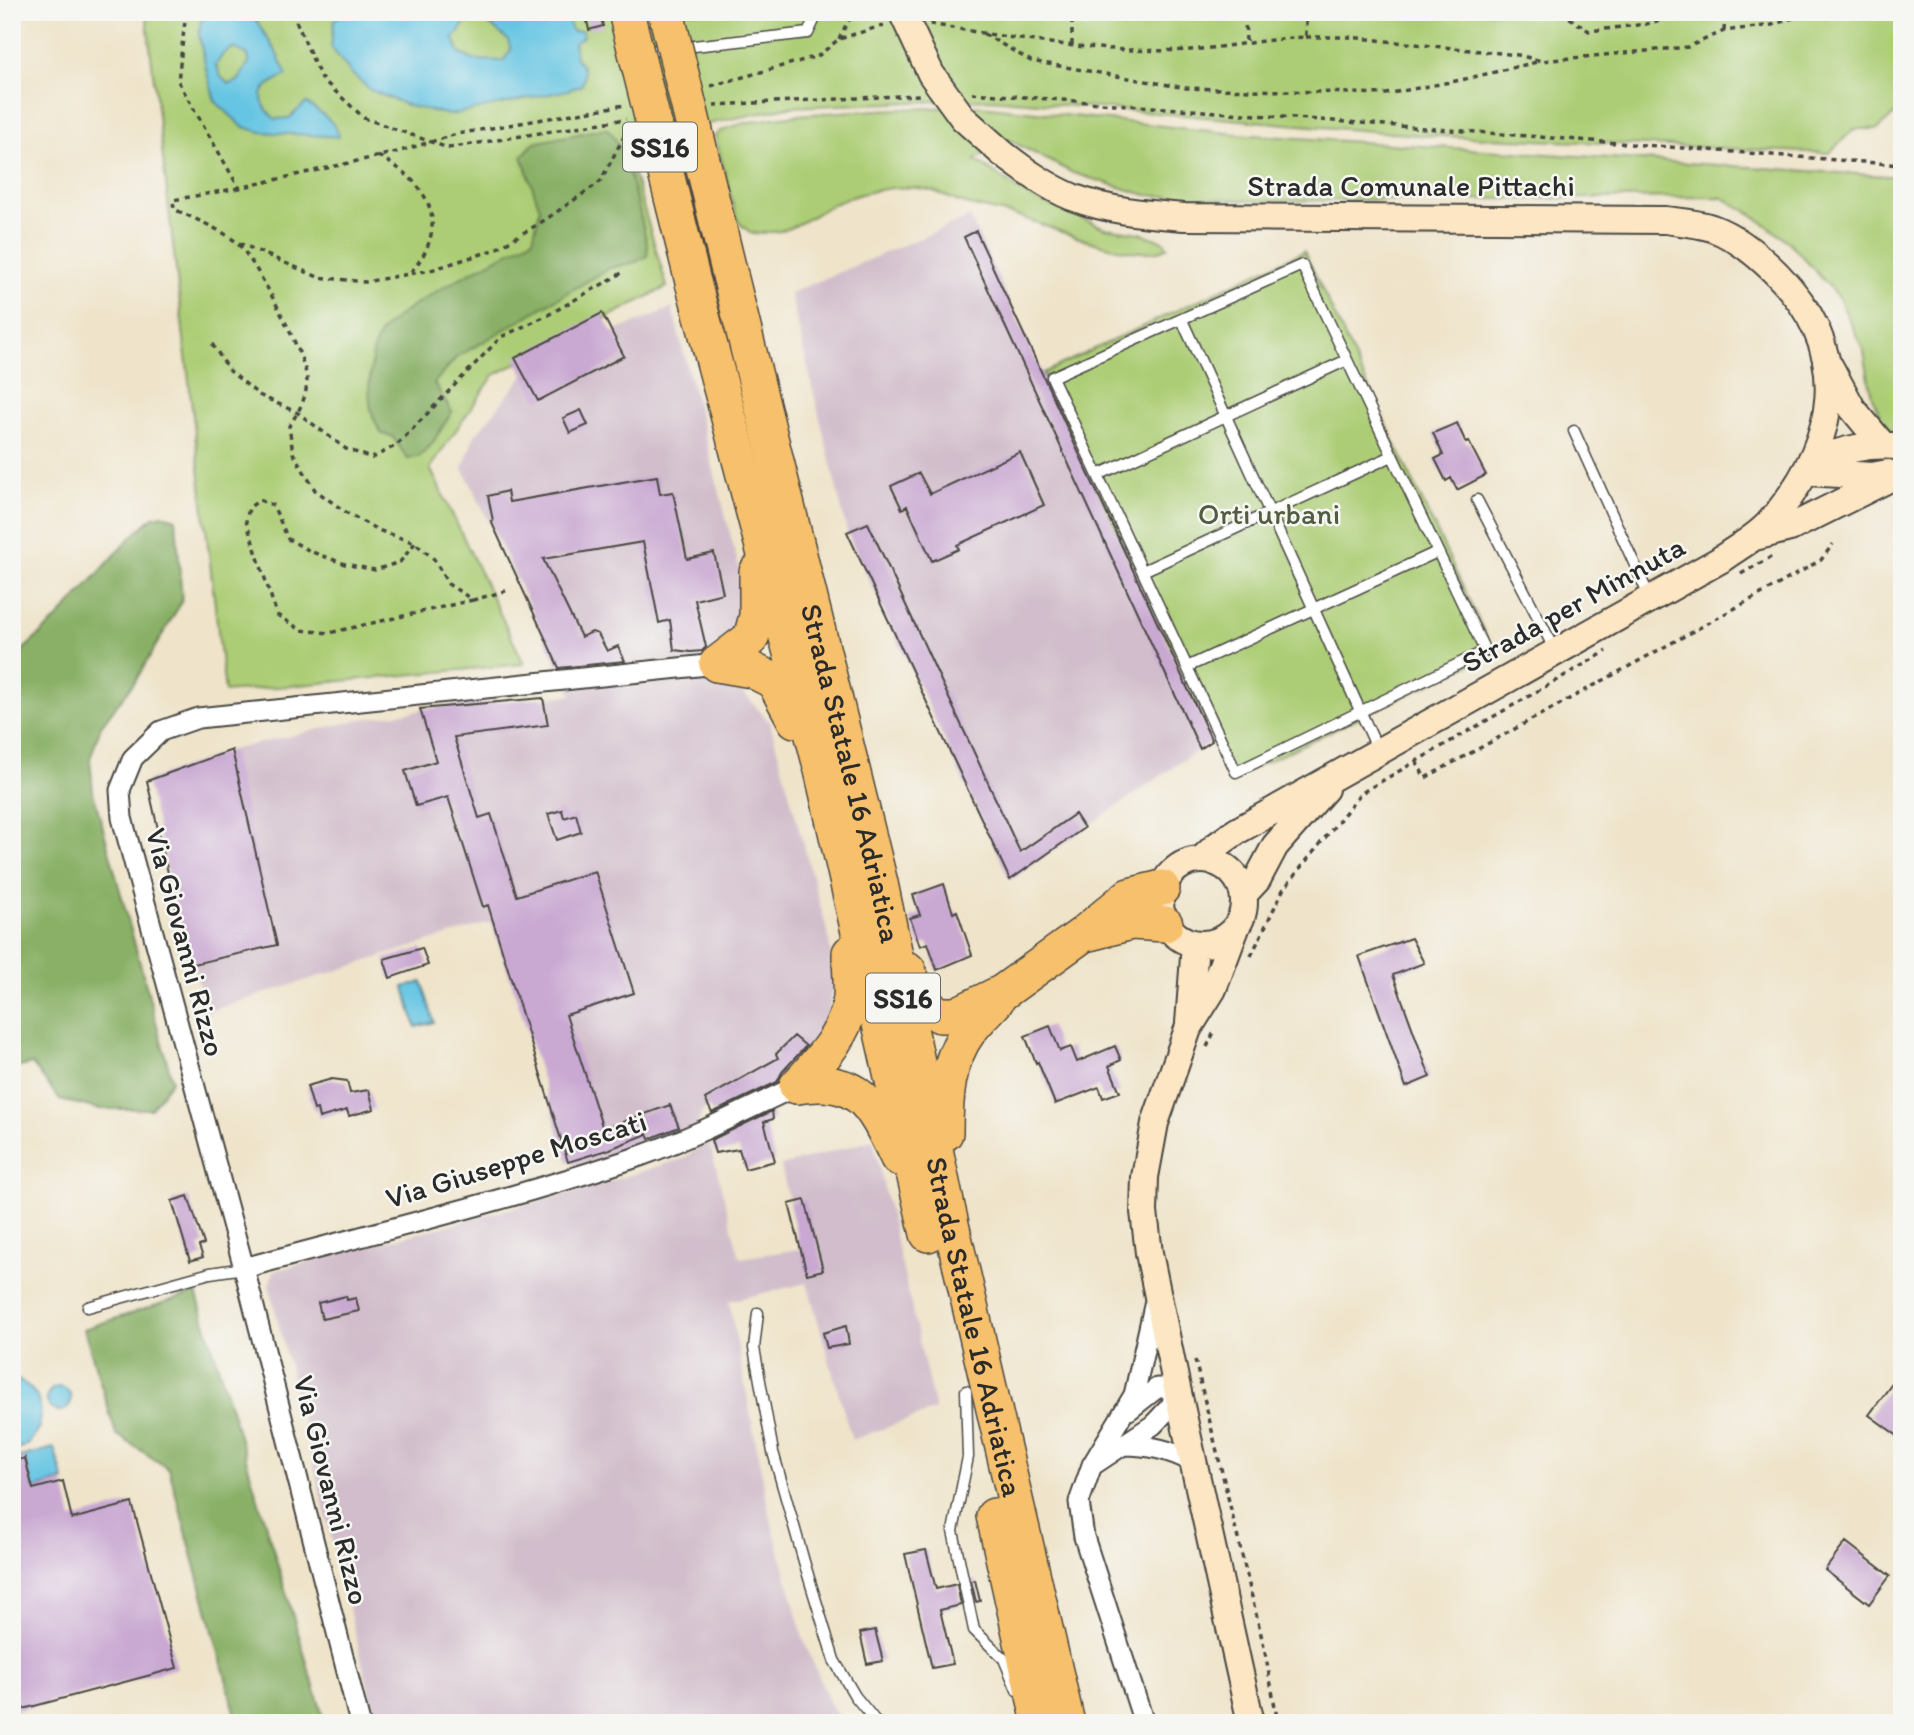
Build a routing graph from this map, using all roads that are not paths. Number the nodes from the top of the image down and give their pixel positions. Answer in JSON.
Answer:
{"nodes":[{"id":1,"x":626,"y":12,"type":"edge"},
{"id":2,"x":666,"y":12,"type":"edge"},
{"id":3,"x":818,"y":12,"type":"edge"},
{"id":4,"x":896,"y":19,"type":"edge"},
{"id":5,"x":624,"y":54,"type":"dead end"},
{"id":6,"x":1182,"y":320,"type":"junction"},
{"id":7,"x":1347,"y":360,"type":"junction"},
{"id":8,"x":1829,"y":365,"type":"junction"},
{"id":9,"x":1226,"y":416,"type":"junction"},
{"id":10,"x":1574,"y":431,"type":"dead end"},
{"id":11,"x":1891,"y":445,"type":"edge"},
{"id":12,"x":1392,"y":456,"type":"junction"},
{"id":13,"x":1809,"y":467,"type":"junction"},
{"id":14,"x":1902,"y":471,"type":"edge"},
{"id":15,"x":1098,"y":475,"type":"junction"},
{"id":16,"x":749,"y":496,"type":"junction"},
{"id":17,"x":1477,"y":500,"type":"dead end"},
{"id":18,"x":1269,"y":512,"type":"junction"},
{"id":19,"x":1750,"y":538,"type":"junction"},
{"id":20,"x":1437,"y":552,"type":"junction"},
{"id":21,"x":1143,"y":571,"type":"junction"},
{"id":22,"x":1651,"y":599,"type":"junction"},
{"id":23,"x":1313,"y":608,"type":"junction"},
{"id":24,"x":1557,"y":652,"type":"junction"},
{"id":25,"x":717,"y":664,"type":"junction"},
{"id":26,"x":1187,"y":667,"type":"junction"},
{"id":27,"x":1360,"y":712,"type":"junction"},
{"id":28,"x":1379,"y":752,"type":"junction"},
{"id":29,"x":1351,"y":769,"type":"junction"},
{"id":30,"x":822,"y":770,"type":"junction"},
{"id":31,"x":1201,"y":860,"type":"junction"},
{"id":32,"x":865,"y":885,"type":"junction"},
{"id":33,"x":1162,"y":888,"type":"junction"},
{"id":34,"x":1244,"y":894,"type":"junction"},
{"id":35,"x":1165,"y":924,"type":"junction"},
{"id":36,"x":1236,"y":928,"type":"junction"},
{"id":37,"x":1082,"y":935,"type":"junction"},
{"id":38,"x":1195,"y":944,"type":"junction"},
{"id":39,"x":1003,"y":992,"type":"junction"},
{"id":40,"x":1188,"y":1029,"type":"junction"},
{"id":41,"x":797,"y":1087,"type":"junction"},
{"id":42,"x":935,"y":1210,"type":"junction"},
{"id":43,"x":244,"y":1268,"type":"junction"},
{"id":44,"x":1157,"y":1293,"type":"junction"},
{"id":45,"x":88,"y":1307,"type":"dead end"},
{"id":46,"x":758,"y":1313,"type":"dead end"},
{"id":47,"x":1177,"y":1388,"type":"junction"},
{"id":48,"x":1125,"y":1412,"type":"junction"},
{"id":49,"x":1123,"y":1445,"type":"junction"},
{"id":50,"x":1193,"y":1462,"type":"junction"},
{"id":51,"x":1092,"y":1465,"type":"junction"},
{"id":52,"x":1031,"y":1713,"type":"edge"},
{"id":53,"x":360,"y":1723,"type":"edge"},
{"id":54,"x":877,"y":1723,"type":"edge"},
{"id":55,"x":1067,"y":1723,"type":"edge"},
{"id":56,"x":1144,"y":1723,"type":"edge"},
{"id":57,"x":1251,"y":1723,"type":"edge"}],
"edges":[{"from":1,"to":16,"type":"highway","name":"Strada Statale 16 Adriatica","number":"SS16","bridge":true},
{"from":2,"to":32,"type":"highway","name":"Strada Statale 16 Adriatica","number":"SS16","bridge":true},
{"from":3,"to":5,"type":"lane"},
{"from":4,"to":8,"type":"street","name":"Strada Comunale Pittachi","bridge":true},
{"from":6,"to":7,"type":"lane"},
{"from":6,"to":9,"type":"lane"},
{"from":6,"to":15,"type":"lane"},
{"from":7,"to":9,"type":"lane"},
{"from":7,"to":12,"type":"lane"},
{"from":8,"to":11,"type":"street"},
{"from":8,"to":13,"type":"street","name":"Strada Comunale Pittachi"},
{"from":9,"to":15,"type":"lane"},
{"from":9,"to":18,"type":"lane"},
{"from":10,"to":22,"type":"lane"},
{"from":11,"to":13,"type":"street"},
{"from":12,"to":18,"type":"lane"},
{"from":12,"to":20,"type":"lane"},
{"from":13,"to":14,"type":"street"},
{"from":13,"to":19,"type":"street","name":"Strada per Minnuta"},
{"from":14,"to":19,"type":"street"},
{"from":15,"to":21,"type":"lane"},
{"from":16,"to":25,"type":"highway"},
{"from":16,"to":30,"type":"highway","name":"Strada Statale 16 Adriatica","number":"SS16"},
{"from":17,"to":24,"type":"lane"},
{"from":18,"to":21,"type":"lane"},
{"from":18,"to":23,"type":"lane"},
{"from":19,"to":22,"type":"street","name":"Strada per Minnuta"},
{"from":20,"to":23,"type":"lane"},
{"from":20,"to":27,"type":"lane"},
{"from":21,"to":26,"type":"lane"},
{"from":22,"to":24,"type":"street","name":"Strada per Minnuta"},
{"from":23,"to":26,"type":"lane"},
{"from":23,"to":27,"type":"lane"},
{"from":24,"to":28,"type":"street","name":"Strada per Minnuta"},
{"from":25,"to":30,"type":"highway"},
{"from":25,"to":43,"type":"street","name":"Via Giovanni Rizzo"},
{"from":26,"to":27,"type":"lane"},
{"from":27,"to":28,"type":"lane"},
{"from":28,"to":29,"type":"street","name":"Strada per Minnuta"},
{"from":29,"to":31,"type":"street","name":"Strada per Minnuta"},
{"from":29,"to":34,"type":"street","name":"Strada per Minnuta"},
{"from":30,"to":32,"type":"highway","name":"Strada Statale 16 Adriatica","number":"SS16"},
{"from":31,"to":33,"type":"street"},
{"from":31,"to":34,"type":"street"},
{"from":32,"to":39,"type":"highway"},
{"from":32,"to":41,"type":"highway"},
{"from":32,"to":42,"type":"highway","name":"Strada Statale 16 Adriatica","number":"SS16"},
{"from":33,"to":35,"type":"street"},
{"from":33,"to":37,"type":"highway"},
{"from":34,"to":36,"type":"street"},
{"from":35,"to":37,"type":"highway"},
{"from":35,"to":38,"type":"street"},
{"from":36,"to":38,"type":"street"},
{"from":36,"to":40,"type":"street"},
{"from":37,"to":39,"type":"highway"},
{"from":38,"to":40,"type":"street"},
{"from":39,"to":42,"type":"highway"},
{"from":40,"to":44,"type":"street"},
{"from":41,"to":42,"type":"highway"},
{"from":41,"to":43,"type":"street","name":"Via Giuseppe Moscati"},
{"from":42,"to":52,"type":"highway","name":"Strada Statale 16 Adriatica","number":"SS16"},
{"from":42,"to":55,"type":"highway","name":"Strada Statale 16 Adriatica","number":"SS16"},
{"from":43,"to":45,"type":"lane"},
{"from":43,"to":53,"type":"street","name":"Via Giovanni Rizzo"},
{"from":44,"to":47,"type":"street"},
{"from":44,"to":48,"type":"street"},
{"from":46,"to":54,"type":"lane"},
{"from":47,"to":48,"type":"street"},
{"from":47,"to":49,"type":"street"},
{"from":47,"to":50,"type":"street"},
{"from":48,"to":51,"type":"street"},
{"from":49,"to":50,"type":"street"},
{"from":49,"to":51,"type":"street"},
{"from":50,"to":57,"type":"street"},
{"from":51,"to":56,"type":"street"}]}
